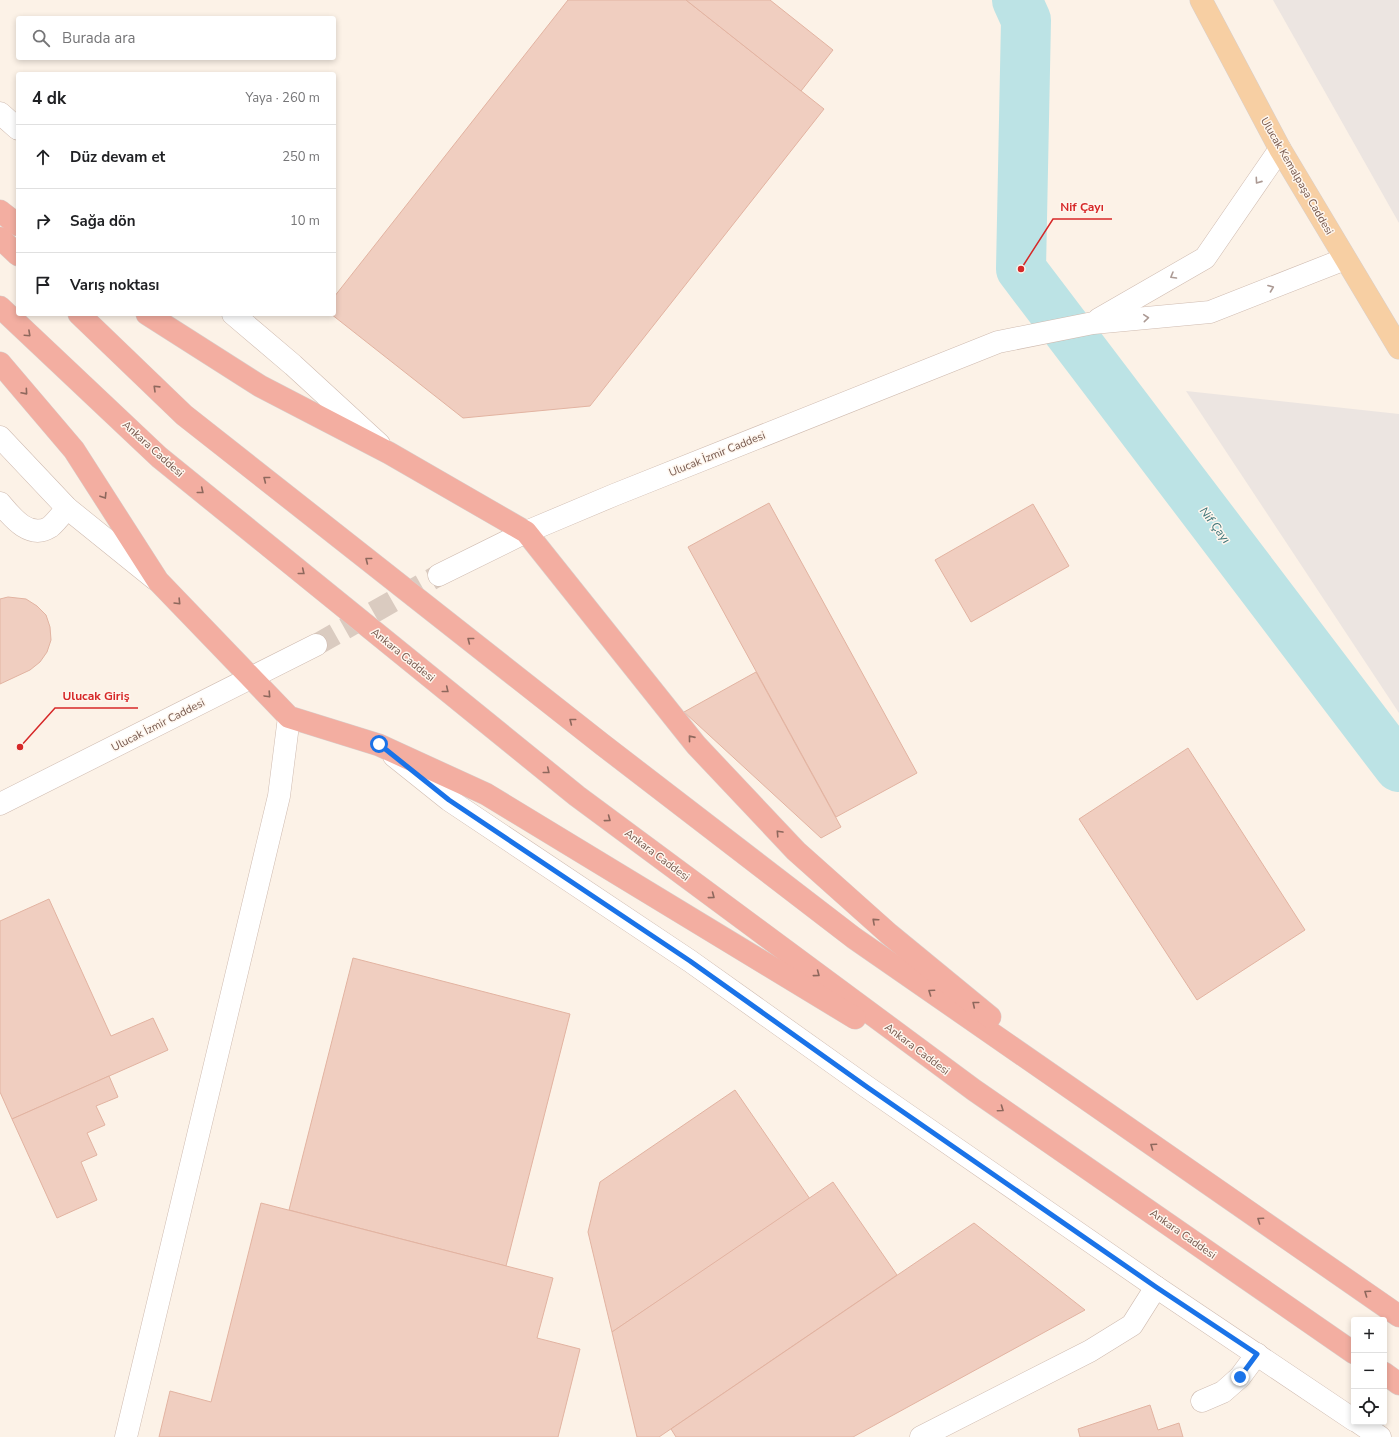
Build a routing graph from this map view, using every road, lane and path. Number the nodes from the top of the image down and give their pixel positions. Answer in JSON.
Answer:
{"nodes":[{"id":1,"x":1201,"y":0,"type":"edge"},
{"id":2,"x":0,"y":113,"type":"edge"},
{"id":3,"x":16,"y":127,"type":"edge"},
{"id":4,"x":1280,"y":149,"type":"junction"},
{"id":5,"x":0,"y":210,"type":"edge"},
{"id":6,"x":16,"y":223,"type":"edge"},
{"id":7,"x":0,"y":238,"type":"edge"},
{"id":8,"x":16,"y":253,"type":"edge"},
{"id":9,"x":1345,"y":259,"type":"junction"},
{"id":10,"x":0,"y":307,"type":"edge"},
{"id":11,"x":81,"y":316,"type":"edge"},
{"id":12,"x":150,"y":316,"type":"edge"},
{"id":13,"x":235,"y":316,"type":"edge"},
{"id":14,"x":1093,"y":323,"type":"junction"},
{"id":15,"x":1399,"y":348,"type":"edge"},
{"id":16,"x":0,"y":362,"type":"edge"},
{"id":17,"x":0,"y":437,"type":"edge"},
{"id":18,"x":389,"y":453,"type":"junction"},
{"id":19,"x":0,"y":503,"type":"edge"},
{"id":20,"x":67,"y":508,"type":"junction"},
{"id":21,"x":526,"y":532,"type":"junction"},
{"id":22,"x":439,"y":575,"type":"tunnel mouth"},
{"id":23,"x":158,"y":581,"type":"junction"},
{"id":24,"x":316,"y":645,"type":"tunnel mouth"},
{"id":25,"x":252,"y":678,"type":"junction"},
{"id":26,"x":289,"y":717,"type":"junction"},
{"id":27,"x":379,"y":744,"type":"junction"},
{"id":28,"x":0,"y":804,"type":"edge"},
{"id":29,"x":974,"y":1090,"type":"junction"},
{"id":30,"x":1113,"y":1118,"type":"junction"},
{"id":31,"x":1156,"y":1287,"type":"junction"},
{"id":32,"x":1399,"y":1316,"type":"edge"},
{"id":33,"x":1351,"y":1351,"type":"edge"},
{"id":34,"x":1257,"y":1354,"type":"junction"},
{"id":35,"x":1387,"y":1375,"type":"edge"},
{"id":36,"x":1399,"y":1384,"type":"edge"},
{"id":37,"x":1202,"y":1401,"type":"dead end"},
{"id":38,"x":1351,"y":1418,"type":"edge"},
{"id":39,"x":1362,"y":1425,"type":"edge"},
{"id":40,"x":126,"y":1437,"type":"edge"},
{"id":41,"x":921,"y":1437,"type":"edge"},
{"id":42,"x":1380,"y":1437,"type":"edge"}],
"edges":[{"from":1,"to":4,"type":"main road","name":"Ulucak Kemalpaşa Caddesi"},
{"from":2,"to":3,"type":"street"},
{"from":4,"to":9,"type":"main road","name":"Ulucak Kemalpaşa Caddesi"},
{"from":4,"to":14,"type":"street","one_way":true},
{"from":5,"to":6,"type":"highway"},
{"from":7,"to":8,"type":"highway"},
{"from":14,"to":9,"type":"street","one_way":true},
{"from":9,"to":15,"type":"main road","name":"Ulucak Kemalpaşa Caddesi"},
{"from":10,"to":29,"type":"highway","name":"Ankara Caddesi","one_way":true},
{"from":30,"to":11,"type":"highway","one_way":true},
{"from":12,"to":18,"type":"highway"},
{"from":13,"to":18,"type":"street"},
{"from":14,"to":21,"type":"street","name":"Ulucak İzmir Caddesi"},
{"from":16,"to":23,"type":"highway","one_way":true},
{"from":17,"to":20,"type":"street"},
{"from":18,"to":21,"type":"highway"},
{"from":19,"to":20,"type":"street"},
{"from":20,"to":23,"type":"street"},
{"from":21,"to":22,"type":"street","name":"Ulucak İzmir Caddesi"},
{"from":30,"to":21,"type":"highway","one_way":true},
{"from":23,"to":25,"type":"highway","one_way":true},
{"from":24,"to":25,"type":"street","name":"Ulucak İzmir Caddesi"},
{"from":25,"to":26,"type":"highway","one_way":true},
{"from":25,"to":28,"type":"street","name":"Ulucak İzmir Caddesi"},
{"from":26,"to":27,"type":"highway"},
{"from":26,"to":40,"type":"street"},
{"from":27,"to":29,"type":"highway"},
{"from":27,"to":31,"type":"street"},
{"from":29,"to":33,"type":"highway","name":"Ankara Caddesi","one_way":true},
{"from":32,"to":30,"type":"highway","one_way":true},
{"from":31,"to":34,"type":"street"},
{"from":31,"to":41,"type":"street"},
{"from":34,"to":37,"type":"street"},
{"from":34,"to":38,"type":"street"},
{"from":35,"to":36,"type":"highway"},
{"from":39,"to":42,"type":"street"}]}
